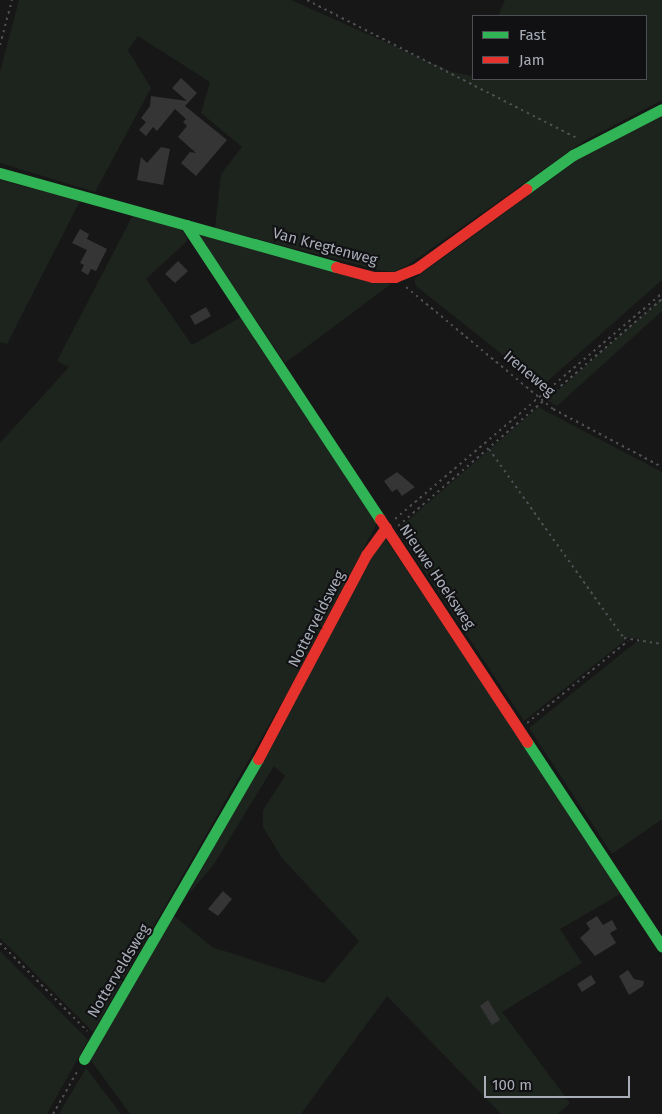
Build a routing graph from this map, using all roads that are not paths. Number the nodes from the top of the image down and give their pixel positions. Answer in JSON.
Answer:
{"nodes":[{"id":1,"x":662,"y":109,"type":"edge"},
{"id":2,"x":0,"y":173,"type":"edge"},
{"id":3,"x":186,"y":226,"type":"junction"},
{"id":4,"x":391,"y":527,"type":"junction"},
{"id":5,"x":662,"y":947,"type":"edge"},
{"id":6,"x":84,"y":1059,"type":"road end"}],
"edges":[{"from":1,"to":3,"type":"street","name":"Van Kregtenweg"},
{"from":2,"to":3,"type":"street","name":"Van Kregtenweg"},
{"from":3,"to":4,"type":"street","name":"Nieuwe Hoeksweg"},
{"from":4,"to":5,"type":"street","name":"Nieuwe Hoeksweg"},
{"from":4,"to":6,"type":"street","name":"Notterveldsweg"}]}
